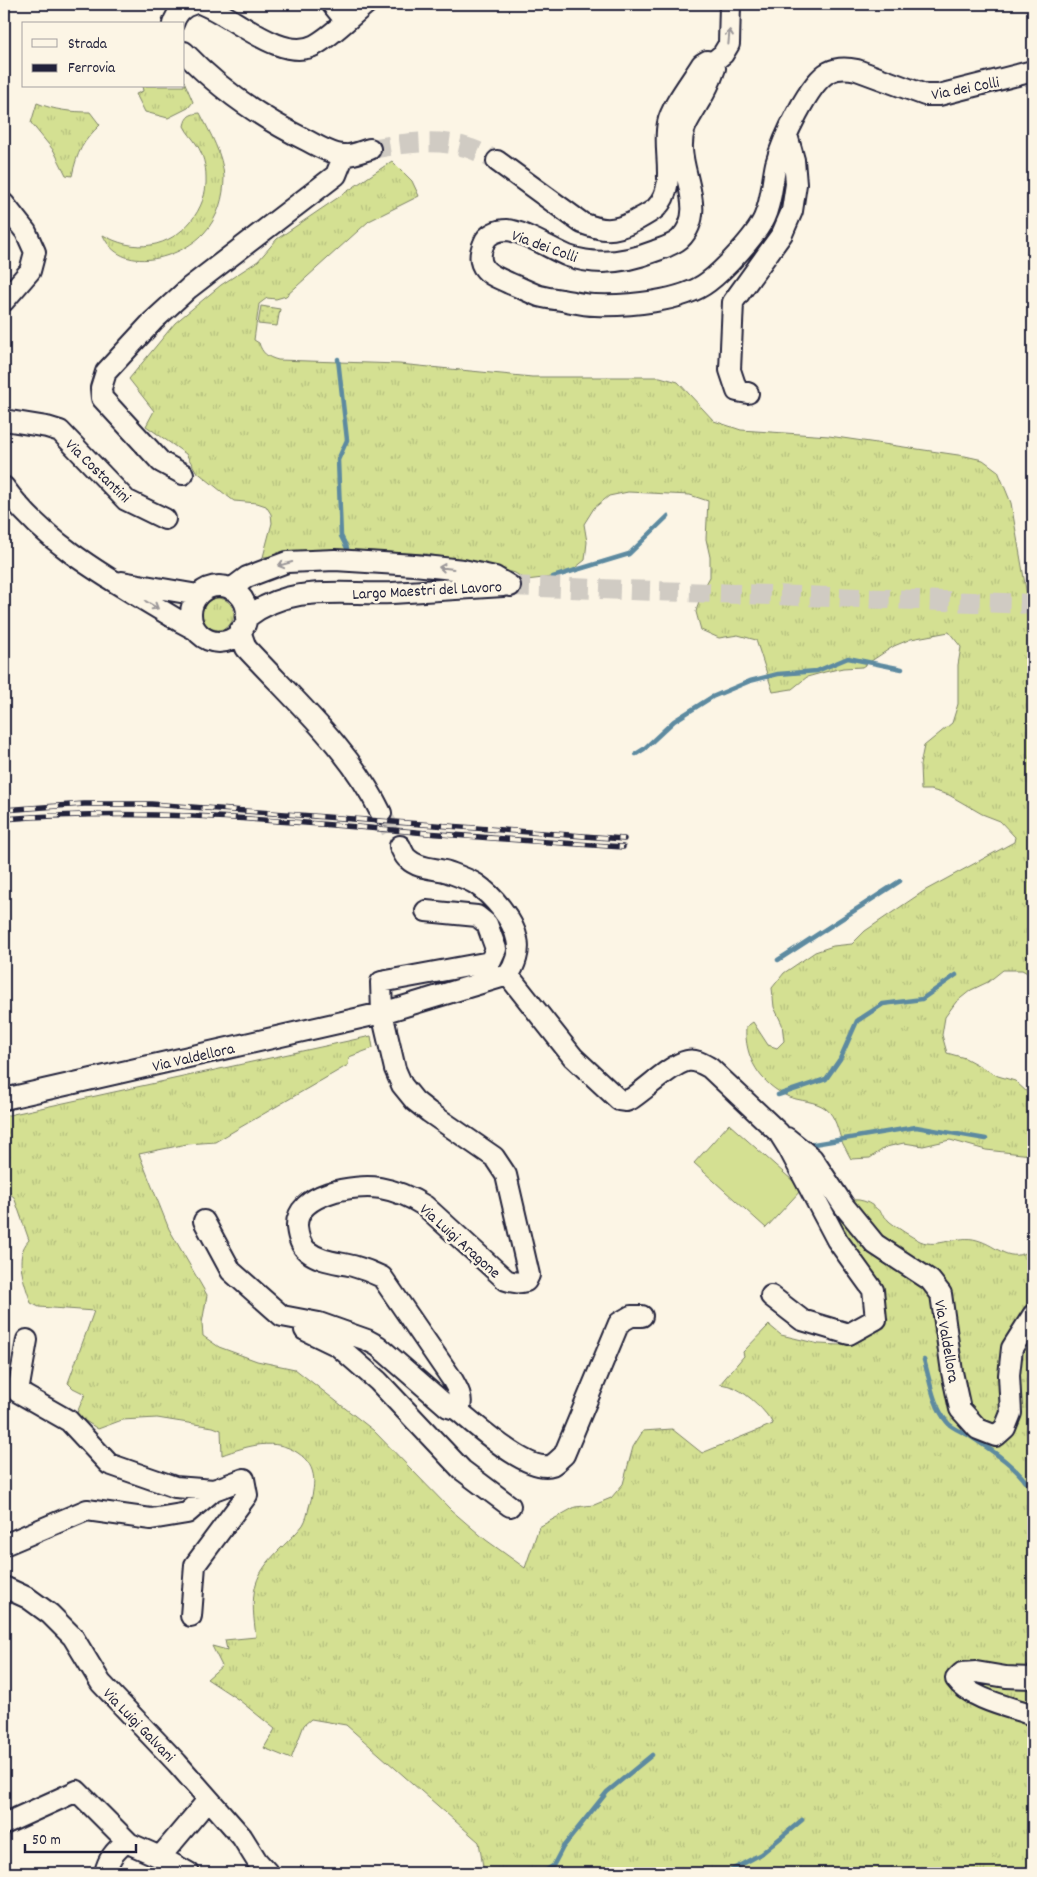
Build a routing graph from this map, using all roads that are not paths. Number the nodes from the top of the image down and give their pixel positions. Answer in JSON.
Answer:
{"nodes":[{"id":1,"x":193,"y":4,"type":"edge"},
{"id":2,"x":202,"y":4,"type":"edge"},
{"id":3,"x":332,"y":4,"type":"edge"},
{"id":4,"x":366,"y":4,"type":"edge"},
{"id":5,"x":730,"y":4,"type":"edge"},
{"id":6,"x":345,"y":20,"type":"junction"},
{"id":7,"x":174,"y":22,"type":"edge"},
{"id":8,"x":185,"y":53,"type":"edge"},
{"id":9,"x":712,"y":63,"type":"junction"},
{"id":10,"x":1033,"y":72,"type":"edge"},
{"id":11,"x":787,"y":135,"type":"junction"},
{"id":12,"x":370,"y":150,"type":"tunnel mouth"},
{"id":13,"x":344,"y":156,"type":"junction"},
{"id":14,"x":497,"y":161,"type":"tunnel mouth"},
{"id":15,"x":4,"y":204,"type":"edge"},
{"id":16,"x":4,"y":301,"type":"edge"},
{"id":17,"x":748,"y":393,"type":"dead end"},
{"id":18,"x":4,"y":420,"type":"edge"},
{"id":19,"x":183,"y":474,"type":"dead end"},
{"id":20,"x":7,"y":495,"type":"edge"},
{"id":21,"x":165,"y":519,"type":"dead end"},
{"id":22,"x":111,"y":580,"type":"junction"},
{"id":23,"x":231,"y":589,"type":"junction"},
{"id":24,"x":198,"y":595,"type":"junction"},
{"id":25,"x":243,"y":625,"type":"junction"},
{"id":26,"x":204,"y":635,"type":"junction"},
{"id":27,"x":272,"y":676,"type":"junction"},
{"id":28,"x":381,"y":813,"type":"tunnel mouth"},
{"id":29,"x":400,"y":846,"type":"tunnel mouth"},
{"id":30,"x":426,"y":911,"type":"dead end"},
{"id":31,"x":508,"y":975,"type":"junction"},
{"id":32,"x":382,"y":1013,"type":"junction"},
{"id":33,"x":4,"y":1099,"type":"edge"},
{"id":34,"x":779,"y":1133,"type":"junction"},
{"id":35,"x":204,"y":1221,"type":"dead end"},
{"id":36,"x":771,"y":1296,"type":"dead end"},
{"id":37,"x":1033,"y":1315,"type":"edge"},
{"id":38,"x":282,"y":1316,"type":"junction"},
{"id":39,"x":642,"y":1316,"type":"dead end"},
{"id":40,"x":26,"y":1340,"type":"dead end"},
{"id":41,"x":456,"y":1409,"type":"junction"},
{"id":42,"x":214,"y":1490,"type":"junction"},
{"id":43,"x":510,"y":1506,"type":"dead end"},
{"id":44,"x":4,"y":1545,"type":"edge"},
{"id":45,"x":4,"y":1587,"type":"edge"},
{"id":46,"x":191,"y":1616,"type":"dead end"},
{"id":47,"x":1033,"y":1678,"type":"edge"},
{"id":48,"x":1033,"y":1715,"type":"edge"},
{"id":49,"x":208,"y":1800,"type":"junction"},
{"id":50,"x":4,"y":1824,"type":"edge"},
{"id":51,"x":129,"y":1843,"type":"junction"},
{"id":52,"x":160,"y":1857,"type":"junction"},
{"id":53,"x":105,"y":1873,"type":"edge"},
{"id":54,"x":190,"y":1873,"type":"edge"},
{"id":55,"x":268,"y":1873,"type":"edge"}],
"edges":[{"from":1,"to":7,"type":"street"},
{"from":2,"to":6,"type":"street"},
{"from":3,"to":6,"type":"street"},
{"from":4,"to":6,"type":"street"},
{"from":9,"to":5,"type":"street","one_way":true},
{"from":8,"to":13,"type":"street"},
{"from":9,"to":11,"type":"street","name":"Via dei Colli"},
{"from":9,"to":14,"type":"street","name":"Via dei Colli"},
{"from":10,"to":11,"type":"street","name":"Via dei Colli"},
{"from":11,"to":17,"type":"street"},
{"from":12,"to":13,"type":"street"},
{"from":13,"to":19,"type":"street"},
{"from":15,"to":16,"type":"street"},
{"from":18,"to":21,"type":"street","name":"Via Costantini"},
{"from":20,"to":22,"type":"street"},
{"from":22,"to":24,"type":"street"},
{"from":22,"to":26,"type":"street","one_way":true},
{"from":23,"to":24,"type":"street"},
{"from":23,"to":25,"type":"street"},
{"from":25,"to":23,"type":"street","name":"Largo Maestri del Lavoro","one_way":true},
{"from":24,"to":26,"type":"street"},
{"from":25,"to":26,"type":"street","name":"Largo Maestri del Lavoro"},
{"from":25,"to":27,"type":"street"},
{"from":26,"to":27,"type":"street"},
{"from":27,"to":28,"type":"street"},
{"from":29,"to":31,"type":"street"},
{"from":30,"to":32,"type":"street"},
{"from":31,"to":32,"type":"street","name":"Via Valdellora"},
{"from":31,"to":34,"type":"street","name":"Via Valdellora"},
{"from":32,"to":33,"type":"street","name":"Via Valdellora"},
{"from":32,"to":41,"type":"street","name":"Via Luigi Aragone"},
{"from":34,"to":36,"type":"street","name":"Via Valdellora"},
{"from":34,"to":37,"type":"street","name":"Via Valdellora"},
{"from":35,"to":38,"type":"street"},
{"from":38,"to":41,"type":"street"},
{"from":38,"to":43,"type":"street"},
{"from":39,"to":41,"type":"street"},
{"from":40,"to":42,"type":"street"},
{"from":42,"to":44,"type":"street"},
{"from":42,"to":46,"type":"street"},
{"from":45,"to":49,"type":"street","name":"Via Luigi Galvani"},
{"from":47,"to":48,"type":"street"},
{"from":49,"to":52,"type":"street"},
{"from":49,"to":55,"type":"street","name":"Via Luigi Galvani"},
{"from":50,"to":51,"type":"street"},
{"from":51,"to":52,"type":"street"},
{"from":51,"to":53,"type":"street"},
{"from":52,"to":54,"type":"street"}]}
